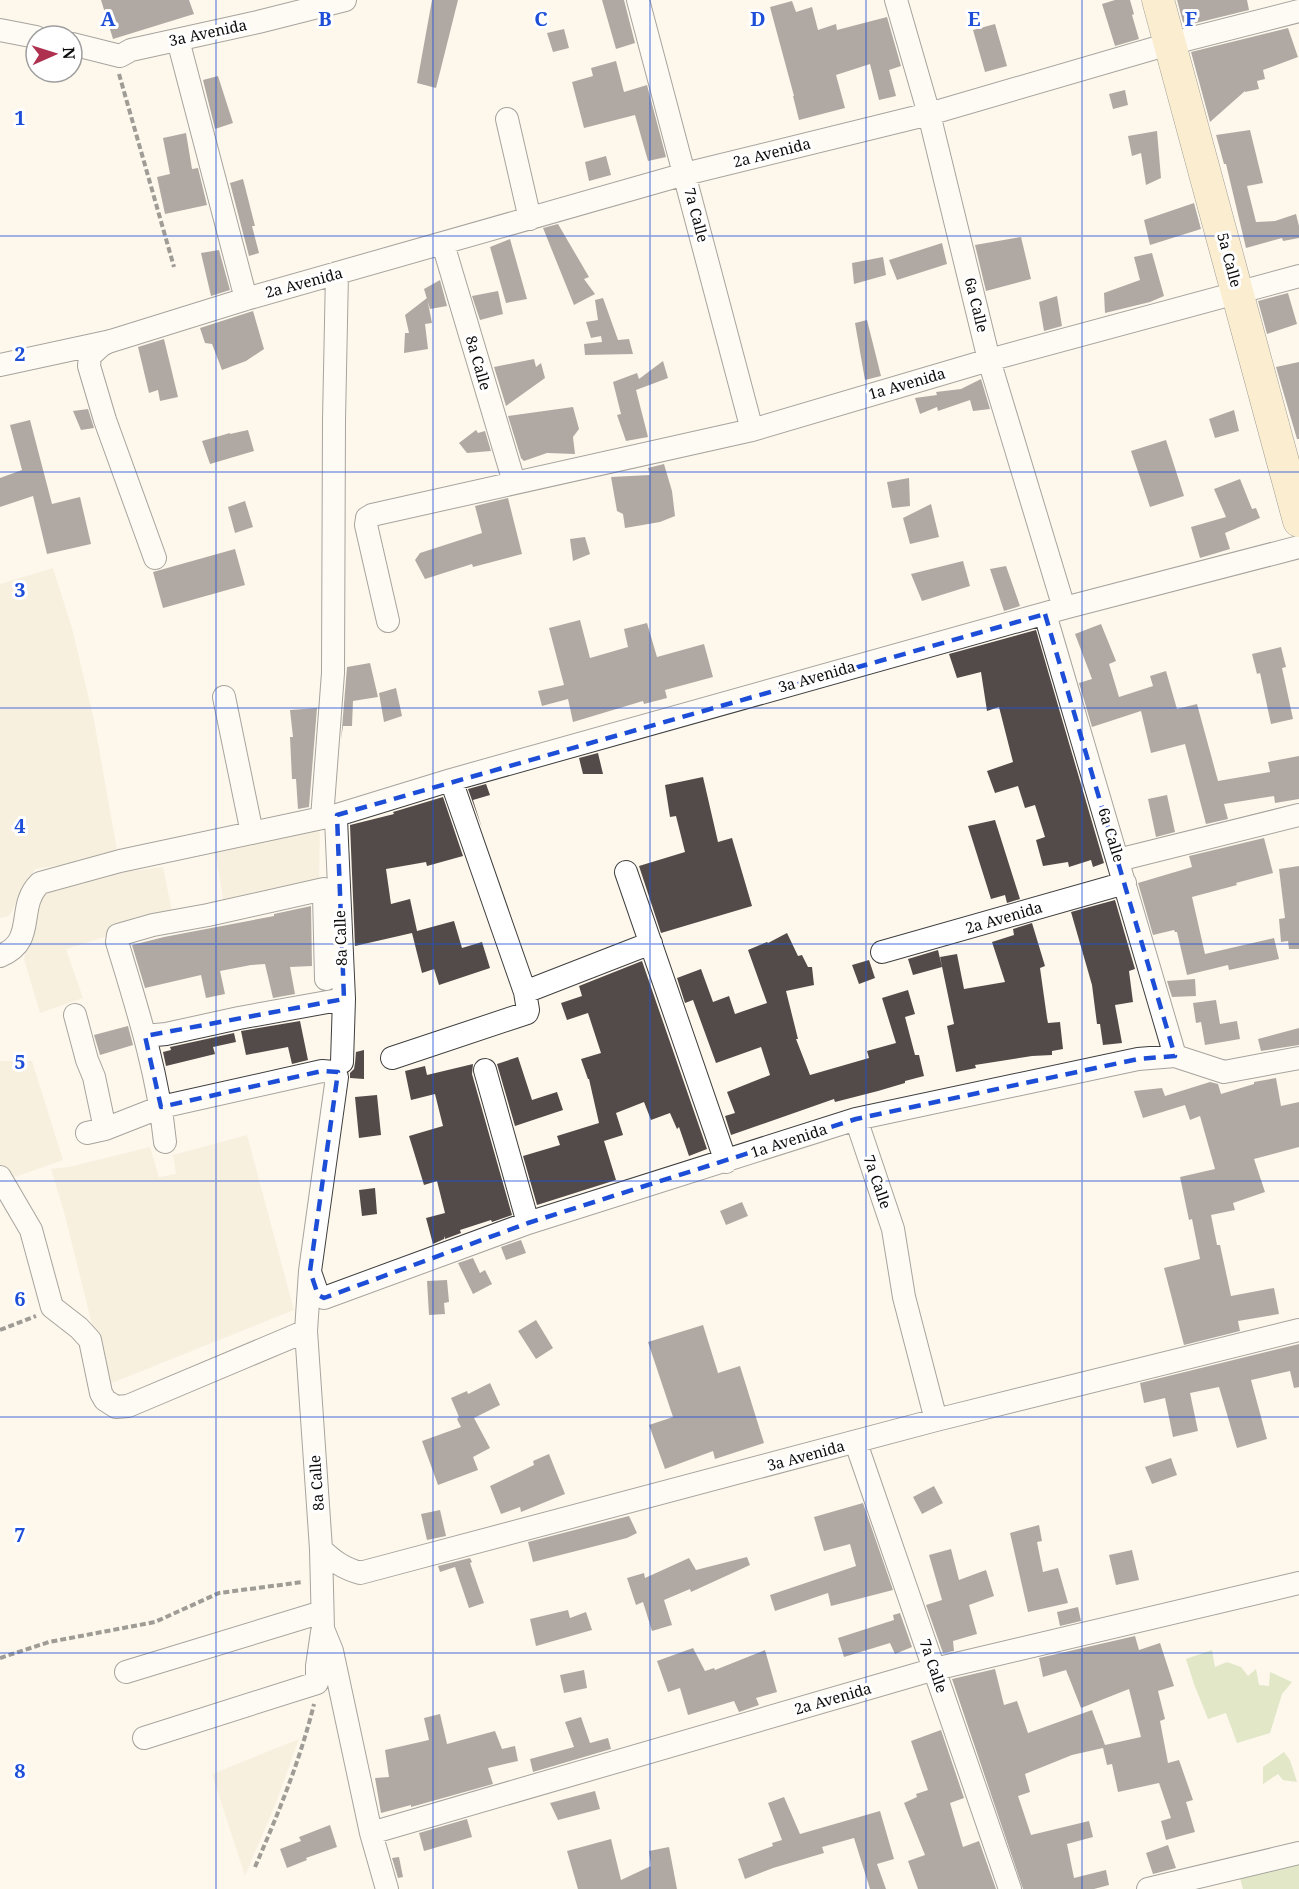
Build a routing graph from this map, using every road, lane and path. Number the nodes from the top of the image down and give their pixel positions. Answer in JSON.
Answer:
{"nodes":[{"id":1,"x":345,"y":0,"type":"edge"},
{"id":2,"x":638,"y":0,"type":"edge"},
{"id":3,"x":896,"y":0,"type":"edge"},
{"id":4,"x":1158,"y":0,"type":"edge"},
{"id":5,"x":292,"y":6,"type":"edge"},
{"id":6,"x":1299,"y":11,"type":"edge"},
{"id":7,"x":0,"y":30,"type":"edge"},
{"id":8,"x":24,"y":35,"type":"edge"},
{"id":9,"x":178,"y":40,"type":"junction"},
{"id":10,"x":1169,"y":44,"type":"junction"},
{"id":11,"x":84,"y":47,"type":"edge"},
{"id":12,"x":120,"y":56,"type":"junction"},
{"id":13,"x":929,"y":114,"type":"junction"},
{"id":14,"x":507,"y":118,"type":"dead end"},
{"id":15,"x":685,"y":174,"type":"junction"},
{"id":16,"x":530,"y":219,"type":"junction"},
{"id":17,"x":443,"y":244,"type":"junction"},
{"id":18,"x":174,"y":267,"type":"dead end"},
{"id":19,"x":337,"y":273,"type":"junction"},
{"id":20,"x":1299,"y":276,"type":"edge"},
{"id":21,"x":1238,"y":292,"type":"junction"},
{"id":22,"x":246,"y":299,"type":"junction"},
{"id":23,"x":111,"y":341,"type":"junction"},
{"id":24,"x":989,"y":360,"type":"junction"},
{"id":25,"x":0,"y":365,"type":"edge"},
{"id":26,"x":752,"y":430,"type":"junction"},
{"id":27,"x":513,"y":482,"type":"junction"},
{"id":28,"x":1299,"y":521,"type":"edge"},
{"id":29,"x":1299,"y":547,"type":"edge"},
{"id":30,"x":155,"y":558,"type":"dead end"},
{"id":31,"x":1055,"y":611,"type":"junction"},
{"id":32,"x":388,"y":621,"type":"dead end"},
{"id":33,"x":224,"y":697,"type":"dead end"},
{"id":34,"x":451,"y":780,"type":"junction"},
{"id":35,"x":327,"y":811,"type":"junction"},
{"id":36,"x":1299,"y":815,"type":"edge"},
{"id":37,"x":252,"y":833,"type":"junction"},
{"id":38,"x":1118,"y":860,"type":"junction"},
{"id":39,"x":626,"y":872,"type":"dead end"},
{"id":40,"x":1125,"y":883,"type":"junction"},
{"id":41,"x":324,"y":889,"type":"junction"},
{"id":42,"x":651,"y":944,"type":"junction"},
{"id":43,"x":882,"y":952,"type":"dead end"},
{"id":44,"x":0,"y":956,"type":"edge"},
{"id":45,"x":326,"y":980,"type":"dead end"},
{"id":46,"x":525,"y":992,"type":"junction"},
{"id":47,"x":344,"y":999,"type":"junction"},
{"id":48,"x":75,"y":1015,"type":"dead end"},
{"id":49,"x":146,"y":1036,"type":"junction"},
{"id":50,"x":1175,"y":1056,"type":"junction"},
{"id":51,"x":392,"y":1058,"type":"dead end"},
{"id":52,"x":1299,"y":1058,"type":"edge"},
{"id":53,"x":337,"y":1067,"type":"junction"},
{"id":54,"x":485,"y":1070,"type":"dead end"},
{"id":55,"x":162,"y":1107,"type":"junction"},
{"id":56,"x":856,"y":1119,"type":"junction"},
{"id":57,"x":165,"y":1142,"type":"dead end"},
{"id":58,"x":726,"y":1162,"type":"junction"},
{"id":59,"x":0,"y":1177,"type":"edge"},
{"id":60,"x":528,"y":1223,"type":"junction"},
{"id":61,"x":310,"y":1272,"type":"junction"},
{"id":62,"x":52,"y":1307,"type":"junction"},
{"id":63,"x":0,"y":1330,"type":"edge"},
{"id":64,"x":1299,"y":1330,"type":"edge"},
{"id":65,"x":306,"y":1331,"type":"junction"},
{"id":66,"x":936,"y":1420,"type":"junction"},
{"id":67,"x":856,"y":1443,"type":"junction"},
{"id":68,"x":321,"y":1549,"type":"junction"},
{"id":69,"x":322,"y":1579,"type":"junction"},
{"id":70,"x":1299,"y":1584,"type":"edge"},
{"id":71,"x":323,"y":1621,"type":"junction"},
{"id":72,"x":0,"y":1658,"type":"edge"},
{"id":73,"x":935,"y":1670,"type":"junction"},
{"id":74,"x":126,"y":1672,"type":"dead end"},
{"id":75,"x":317,"y":1683,"type":"junction"},
{"id":76,"x":144,"y":1738,"type":"dead end"},
{"id":77,"x":371,"y":1833,"type":"junction"},
{"id":78,"x":1299,"y":1852,"type":"edge"},
{"id":79,"x":255,"y":1867,"type":"dead end"},
{"id":80,"x":387,"y":1889,"type":"edge"},
{"id":81,"x":1010,"y":1889,"type":"edge"},
{"id":82,"x":1148,"y":1889,"type":"edge"}],
"edges":[{"from":1,"to":5,"type":"street","name":"3a Avenida"},
{"from":2,"to":15,"type":"street","name":"7a Calle"},
{"from":3,"to":13,"type":"street","name":"6a Calle"},
{"from":4,"to":10,"type":"street","name":"5a Calle"},
{"from":5,"to":9,"type":"street","name":"3a Avenida"},
{"from":6,"to":10,"type":"street","name":"2a Avenida"},
{"from":7,"to":8,"type":"street"},
{"from":9,"to":12,"type":"street","name":"3a Avenida"},
{"from":9,"to":22,"type":"street"},
{"from":10,"to":13,"type":"street","name":"2a Avenida"},
{"from":10,"to":21,"type":"street","name":"5a Calle"},
{"from":11,"to":12,"type":"street"},
{"from":12,"to":18,"type":"path"},
{"from":13,"to":15,"type":"street","name":"2a Avenida"},
{"from":13,"to":24,"type":"street","name":"6a Calle"},
{"from":14,"to":16,"type":"street"},
{"from":15,"to":16,"type":"street","name":"2a Avenida"},
{"from":15,"to":26,"type":"street","name":"7a Calle"},
{"from":16,"to":17,"type":"street","name":"2a Avenida"},
{"from":17,"to":19,"type":"street","name":"2a Avenida"},
{"from":17,"to":27,"type":"street","name":"8a Calle"},
{"from":19,"to":22,"type":"street","name":"2a Avenida"},
{"from":19,"to":35,"type":"street"},
{"from":20,"to":21,"type":"street","name":"1a Avenida"},
{"from":21,"to":24,"type":"street","name":"1a Avenida"},
{"from":21,"to":28,"type":"street","name":"5a Calle"},
{"from":22,"to":23,"type":"street","name":"2a Avenida"},
{"from":23,"to":25,"type":"street","name":"2a Avenida"},
{"from":23,"to":30,"type":"street"},
{"from":24,"to":26,"type":"street","name":"1a Avenida"},
{"from":24,"to":31,"type":"street","name":"6a Calle"},
{"from":26,"to":27,"type":"street","name":"1a Avenida"},
{"from":27,"to":32,"type":"street","name":"1a Avenida"},
{"from":29,"to":31,"type":"street","name":"3a Avenida"},
{"from":31,"to":34,"type":"street","name":"3a Avenida"},
{"from":31,"to":38,"type":"street","name":"6a Calle"},
{"from":33,"to":37,"type":"street"},
{"from":34,"to":35,"type":"street","name":"3a Avenida"},
{"from":34,"to":46,"type":"street"},
{"from":35,"to":37,"type":"street","name":"3a Avenida"},
{"from":35,"to":41,"type":"street"},
{"from":35,"to":47,"type":"street","name":"8a Calle"},
{"from":36,"to":38,"type":"street"},
{"from":37,"to":44,"type":"street","name":"3a Avenida"},
{"from":38,"to":40,"type":"street","name":"6a Calle"},
{"from":39,"to":42,"type":"street"},
{"from":40,"to":43,"type":"street","name":"2a Avenida"},
{"from":40,"to":50,"type":"street","name":"6a Calle"},
{"from":41,"to":45,"type":"street"},
{"from":41,"to":49,"type":"street"},
{"from":42,"to":46,"type":"street"},
{"from":42,"to":58,"type":"street"},
{"from":46,"to":51,"type":"street"},
{"from":47,"to":49,"type":"street"},
{"from":47,"to":53,"type":"street","name":"8a Calle"},
{"from":48,"to":55,"type":"street"},
{"from":49,"to":55,"type":"street"},
{"from":50,"to":52,"type":"street","name":"1a Avenida"},
{"from":50,"to":56,"type":"street","name":"1a Avenida"},
{"from":53,"to":55,"type":"street"},
{"from":53,"to":61,"type":"street","name":"8a Calle"},
{"from":54,"to":60,"type":"street"},
{"from":55,"to":57,"type":"street"},
{"from":56,"to":58,"type":"street","name":"1a Avenida"},
{"from":56,"to":66,"type":"street","name":"7a Calle"},
{"from":58,"to":60,"type":"street","name":"1a Avenida"},
{"from":59,"to":62,"type":"street"},
{"from":60,"to":61,"type":"street","name":"1a Avenida"},
{"from":61,"to":65,"type":"street","name":"8a Calle"},
{"from":62,"to":63,"type":"path"},
{"from":62,"to":65,"type":"street"},
{"from":64,"to":66,"type":"street","name":"3a Avenida"},
{"from":65,"to":68,"type":"street","name":"8a Calle"},
{"from":66,"to":67,"type":"street","name":"3a Avenida"},
{"from":67,"to":68,"type":"street","name":"3a Avenida"},
{"from":67,"to":73,"type":"street","name":"7a Calle"},
{"from":68,"to":69,"type":"street","name":"8a Calle"},
{"from":69,"to":71,"type":"street","name":"8a Calle"},
{"from":69,"to":72,"type":"path"},
{"from":70,"to":73,"type":"street","name":"2a Avenida"},
{"from":71,"to":74,"type":"street"},
{"from":71,"to":75,"type":"street"},
{"from":71,"to":77,"type":"street","name":"8a Calle"},
{"from":73,"to":77,"type":"street","name":"2a Avenida"},
{"from":73,"to":81,"type":"street","name":"7a Calle"},
{"from":75,"to":76,"type":"street"},
{"from":75,"to":79,"type":"path"},
{"from":77,"to":80,"type":"street","name":"8a Calle"},
{"from":78,"to":82,"type":"street"}]}
